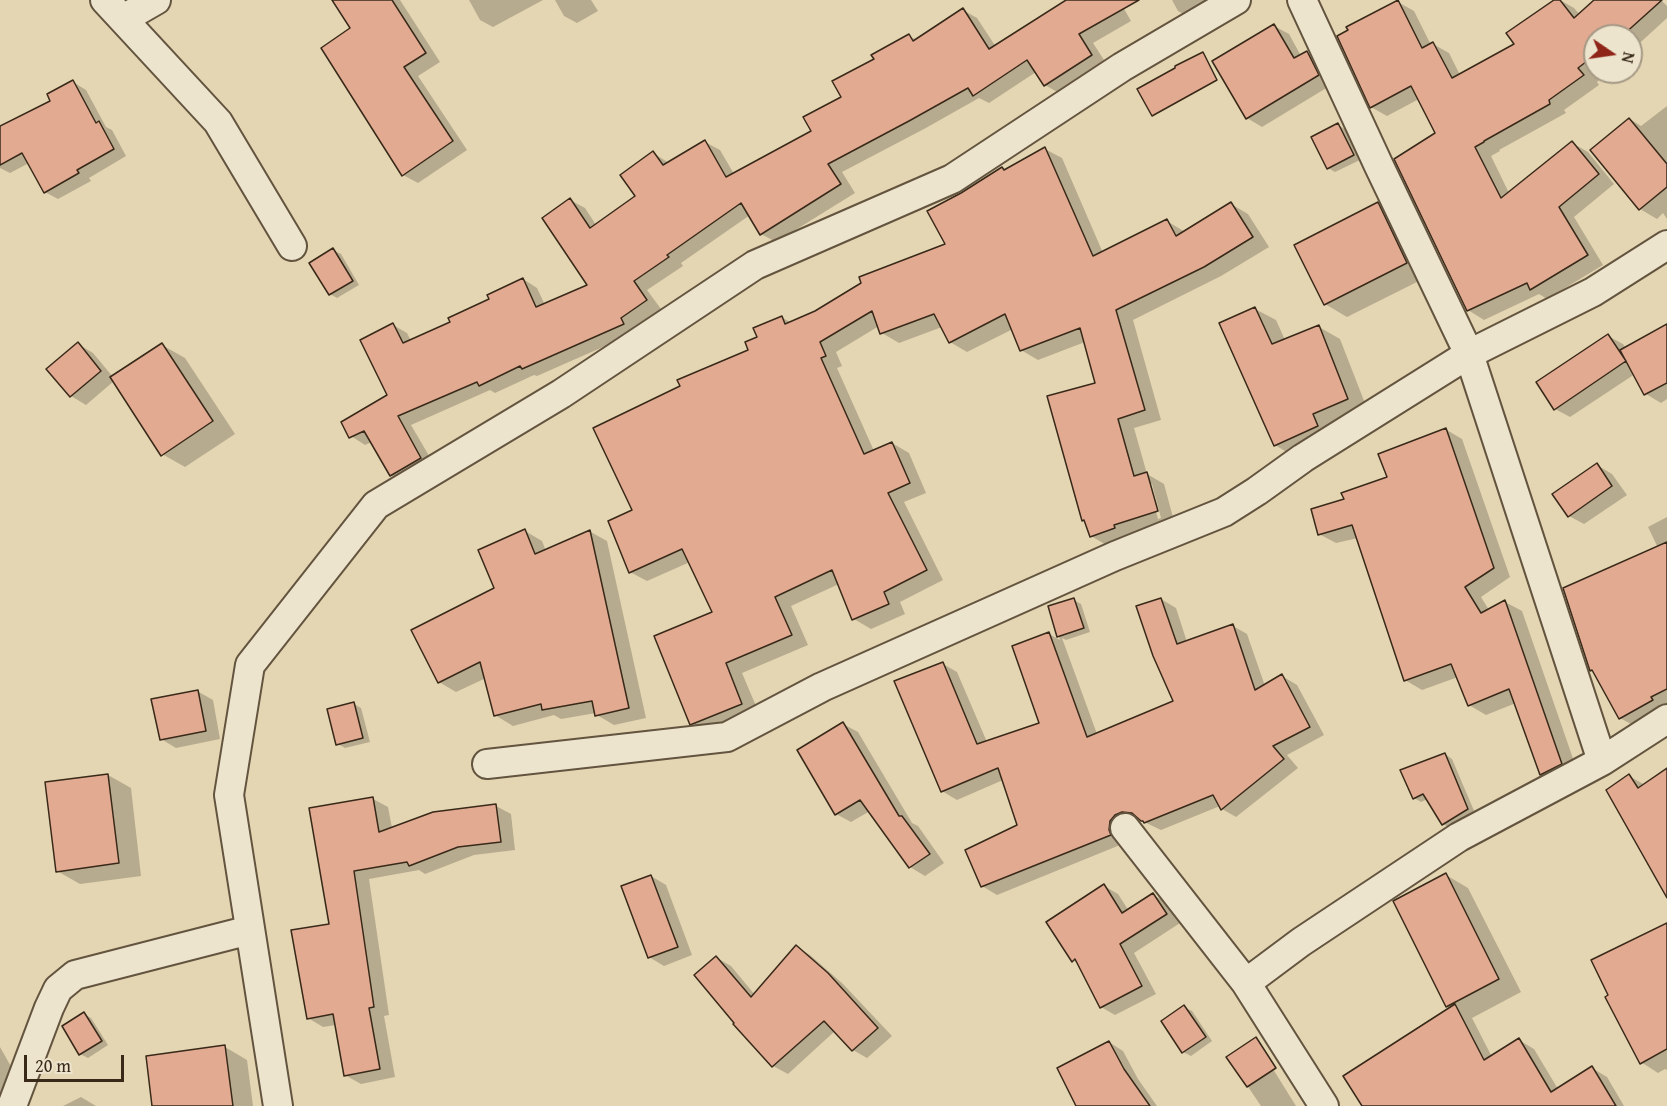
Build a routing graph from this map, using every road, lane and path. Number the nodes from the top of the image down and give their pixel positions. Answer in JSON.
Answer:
{"nodes":[{"id":1,"x":156,"y":0,"type":"edge"},
{"id":2,"x":1236,"y":0,"type":"edge"},
{"id":3,"x":1302,"y":0,"type":"edge"},
{"id":4,"x":114,"y":10,"type":"edge"},
{"id":5,"x":1667,"y":245,"type":"edge"},
{"id":6,"x":292,"y":246,"type":"dead end"},
{"id":7,"x":1469,"y":354,"type":"junction"},
{"id":8,"x":1667,"y":719,"type":"edge"},
{"id":9,"x":1602,"y":761,"type":"junction"},
{"id":10,"x":487,"y":764,"type":"dead end"},
{"id":11,"x":1125,"y":828,"type":"dead end"},
{"id":12,"x":250,"y":930,"type":"junction"},
{"id":13,"x":1246,"y":983,"type":"junction"},
{"id":14,"x":12,"y":1106,"type":"edge"},
{"id":15,"x":278,"y":1106,"type":"edge"},
{"id":16,"x":1324,"y":1106,"type":"edge"}],
"edges":[{"from":1,"to":4,"type":"street"},
{"from":2,"to":12,"type":"street"},
{"from":3,"to":7,"type":"street"},
{"from":4,"to":6,"type":"street"},
{"from":5,"to":7,"type":"street"},
{"from":7,"to":9,"type":"street"},
{"from":7,"to":10,"type":"street"},
{"from":8,"to":9,"type":"street"},
{"from":9,"to":13,"type":"street"},
{"from":11,"to":13,"type":"street"},
{"from":12,"to":14,"type":"street"},
{"from":12,"to":15,"type":"street"},
{"from":13,"to":16,"type":"street"}]}
